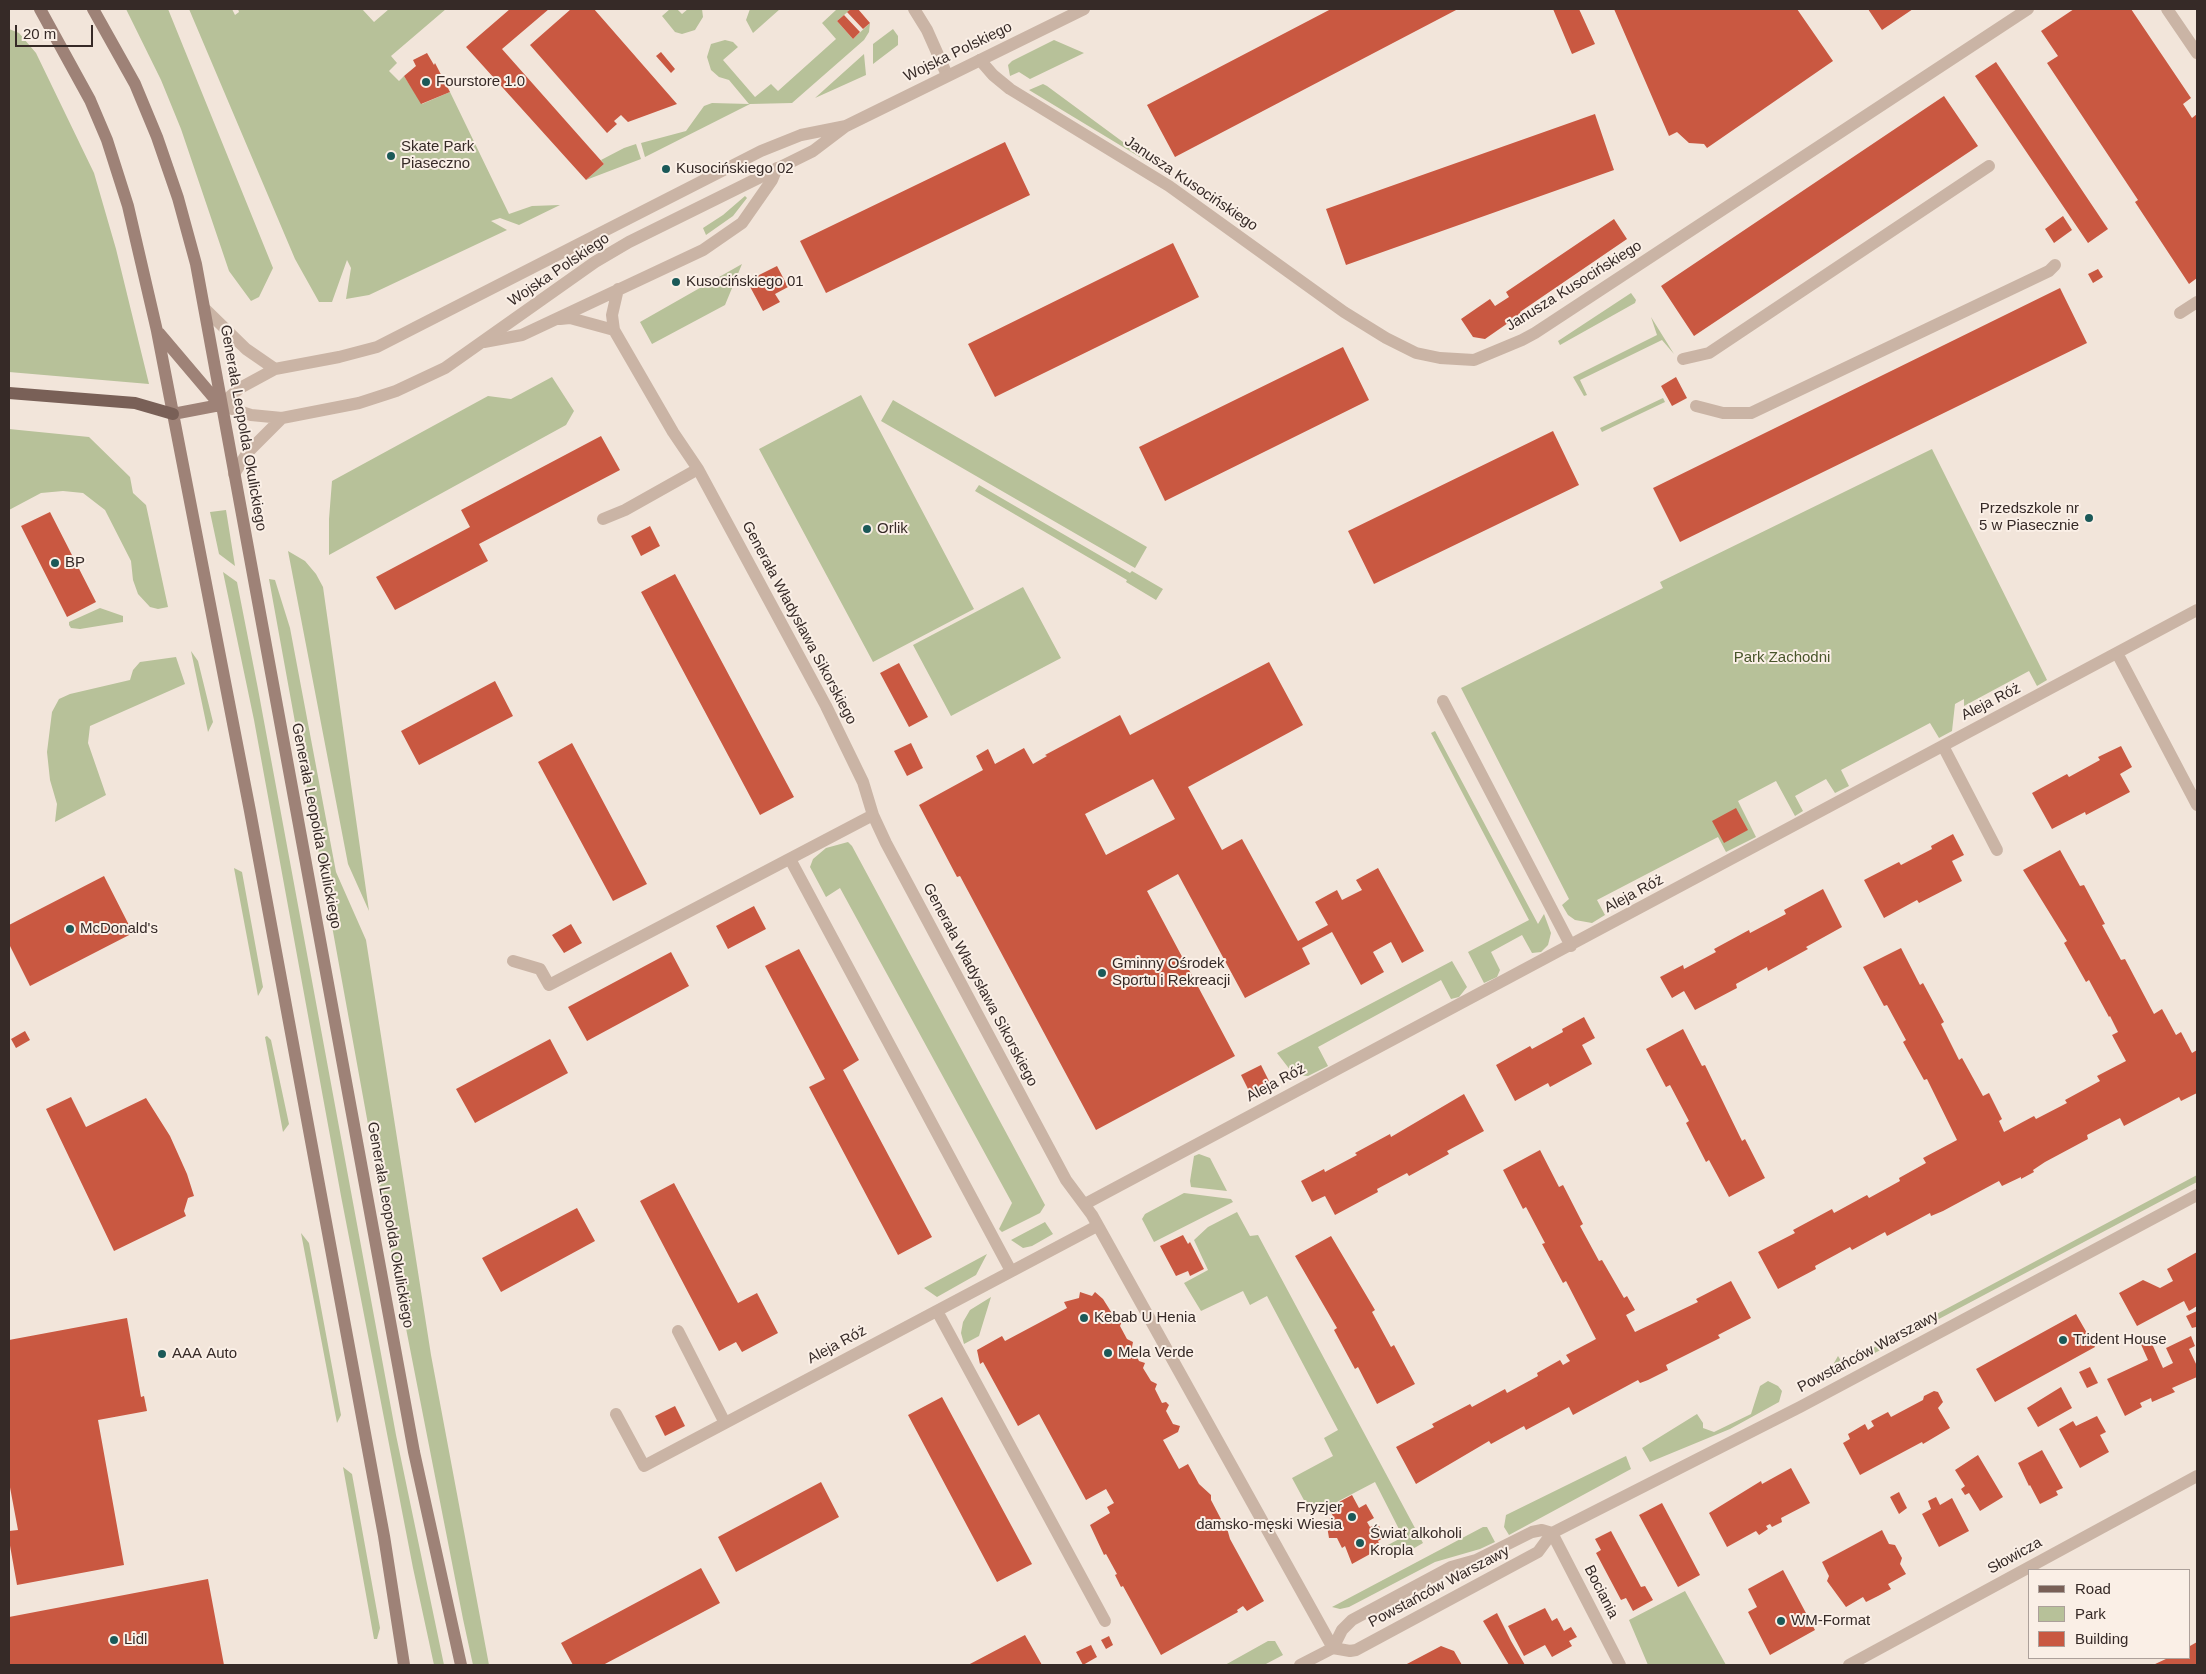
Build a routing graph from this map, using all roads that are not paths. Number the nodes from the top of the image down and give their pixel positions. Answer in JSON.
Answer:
{"nodes":[{"id":1,"x":40,"y":9,"type":"edge"},
{"id":2,"x":93,"y":9,"type":"edge"},
{"id":3,"x":914,"y":9,"type":"edge"},
{"id":4,"x":1084,"y":9,"type":"edge"},
{"id":5,"x":2028,"y":9,"type":"edge"},
{"id":6,"x":2167,"y":9,"type":"edge"},
{"id":7,"x":2197,"y":52,"type":"edge"},
{"id":8,"x":980,"y":60,"type":"junction"},
{"id":9,"x":947,"y":75,"type":"junction"},
{"id":10,"x":846,"y":126,"type":"junction"},
{"id":11,"x":1989,"y":166,"type":"dead end"},
{"id":12,"x":777,"y":168,"type":"junction"},
{"id":13,"x":2055,"y":265,"type":"dead end"},
{"id":14,"x":618,"y":289,"type":"junction"},
{"id":15,"x":2197,"y":302,"type":"edge"},
{"id":16,"x":205,"y":309,"type":"junction"},
{"id":17,"x":2180,"y":313,"type":"dead end"},
{"id":18,"x":557,"y":319,"type":"junction"},
{"id":19,"x":614,"y":330,"type":"junction"},
{"id":20,"x":157,"y":332,"type":"junction"},
{"id":21,"x":484,"y":342,"type":"junction"},
{"id":22,"x":1683,"y":359,"type":"dead end"},
{"id":23,"x":275,"y":369,"type":"junction"},
{"id":24,"x":9,"y":393,"type":"edge"},
{"id":25,"x":220,"y":405,"type":"junction"},
{"id":26,"x":1696,"y":406,"type":"dead end"},
{"id":27,"x":173,"y":414,"type":"junction"},
{"id":28,"x":282,"y":418,"type":"junction"},
{"id":29,"x":698,"y":469,"type":"junction"},
{"id":30,"x":234,"y":474,"type":"junction"},
{"id":31,"x":603,"y":519,"type":"dead end"},
{"id":32,"x":2197,"y":610,"type":"edge"},
{"id":33,"x":2117,"y":653,"type":"junction"},
{"id":34,"x":1443,"y":701,"type":"dead end"},
{"id":35,"x":1943,"y":746,"type":"junction"},
{"id":36,"x":2197,"y":805,"type":"edge"},
{"id":37,"x":873,"y":815,"type":"junction"},
{"id":38,"x":1997,"y":850,"type":"dead end"},
{"id":39,"x":790,"y":859,"type":"junction"},
{"id":40,"x":1571,"y":946,"type":"junction"},
{"id":41,"x":513,"y":961,"type":"dead end"},
{"id":42,"x":2197,"y":1195,"type":"edge"},
{"id":43,"x":1085,"y":1204,"type":"junction"},
{"id":44,"x":1097,"y":1226,"type":"junction"},
{"id":45,"x":1011,"y":1271,"type":"junction"},
{"id":46,"x":937,"y":1310,"type":"junction"},
{"id":47,"x":678,"y":1331,"type":"dead end"},
{"id":48,"x":616,"y":1414,"type":"dead end"},
{"id":49,"x":725,"y":1423,"type":"junction"},
{"id":50,"x":2197,"y":1476,"type":"edge"},
{"id":51,"x":1552,"y":1533,"type":"junction"},
{"id":52,"x":1105,"y":1621,"type":"dead end"},
{"id":53,"x":1333,"y":1648,"type":"junction"},
{"id":54,"x":404,"y":1665,"type":"edge"},
{"id":55,"x":461,"y":1665,"type":"edge"},
{"id":56,"x":1300,"y":1665,"type":"edge"},
{"id":57,"x":1620,"y":1665,"type":"edge"},
{"id":58,"x":1849,"y":1665,"type":"edge"}],
"edges":[{"from":1,"to":20,"type":"main road"},
{"from":2,"to":16,"type":"main road","name":"Generała Leopolda Okulickiego"},
{"from":3,"to":9,"type":"street"},
{"from":4,"to":8,"type":"street","name":"Wojska Polskiego"},
{"from":5,"to":8,"type":"street","name":"Janusza Kusocińskiego"},
{"from":6,"to":7,"type":"street"},
{"from":8,"to":9,"type":"street","name":"Wojska Polskiego"},
{"from":9,"to":10,"type":"street","name":"Wojska Polskiego"},
{"from":10,"to":12,"type":"street","name":"Wojska Polskiego"},
{"from":10,"to":23,"type":"street","name":"Wojska Polskiego"},
{"from":11,"to":22,"type":"street"},
{"from":12,"to":14,"type":"street"},
{"from":12,"to":21,"type":"street","name":"Wojska Polskiego"},
{"from":13,"to":26,"type":"street"},
{"from":14,"to":18,"type":"street"},
{"from":14,"to":19,"type":"street"},
{"from":15,"to":17,"type":"street"},
{"from":16,"to":23,"type":"street"},
{"from":16,"to":25,"type":"main road","name":"Generała Leopolda Okulickiego"},
{"from":18,"to":19,"type":"street"},
{"from":18,"to":21,"type":"street"},
{"from":19,"to":29,"type":"street","name":"Generała Władysława Sikorskiego"},
{"from":20,"to":25,"type":"main road"},
{"from":20,"to":27,"type":"main road"},
{"from":21,"to":28,"type":"street","name":"Wojska Polskiego"},
{"from":23,"to":25,"type":"street","name":"Wojska Polskiego"},
{"from":24,"to":27,"type":"main road"},
{"from":25,"to":27,"type":"main road"},
{"from":25,"to":28,"type":"street","name":"Wojska Polskiego"},
{"from":25,"to":30,"type":"main road","name":"Generała Leopolda Okulickiego"},
{"from":27,"to":54,"type":"main road"},
{"from":28,"to":30,"type":"street"},
{"from":29,"to":31,"type":"street"},
{"from":29,"to":37,"type":"street","name":"Generała Władysława Sikorskiego"},
{"from":30,"to":55,"type":"main road","name":"Generała Leopolda Okulickiego"},
{"from":32,"to":33,"type":"street","name":"Aleja Róż"},
{"from":33,"to":35,"type":"street","name":"Aleja Róż"},
{"from":33,"to":36,"type":"street"},
{"from":34,"to":40,"type":"street"},
{"from":35,"to":38,"type":"street"},
{"from":35,"to":40,"type":"street","name":"Aleja Róż"},
{"from":37,"to":39,"type":"street"},
{"from":37,"to":43,"type":"street","name":"Generała Władysława Sikorskiego"},
{"from":39,"to":41,"type":"street"},
{"from":39,"to":45,"type":"street"},
{"from":40,"to":43,"type":"street","name":"Aleja Róż"},
{"from":42,"to":51,"type":"street","name":"Powstańców Warszawy"},
{"from":43,"to":44,"type":"street","name":"Generała Władysława Sikorskiego"},
{"from":44,"to":45,"type":"street","name":"Aleja Róż"},
{"from":44,"to":53,"type":"street","name":"Generała Władysława Sikorskiego"},
{"from":45,"to":46,"type":"street","name":"Aleja Róż"},
{"from":46,"to":49,"type":"street","name":"Aleja Róż"},
{"from":46,"to":52,"type":"street"},
{"from":47,"to":49,"type":"street"},
{"from":48,"to":49,"type":"street","name":"Aleja Róż"},
{"from":50,"to":58,"type":"street","name":"Słowicza"},
{"from":51,"to":53,"type":"street","name":"Powstańców Warszawy"},
{"from":51,"to":53,"type":"street","name":"Powstańców Warszawy"},
{"from":51,"to":57,"type":"street","name":"Bociania"},
{"from":53,"to":56,"type":"street"}]}
